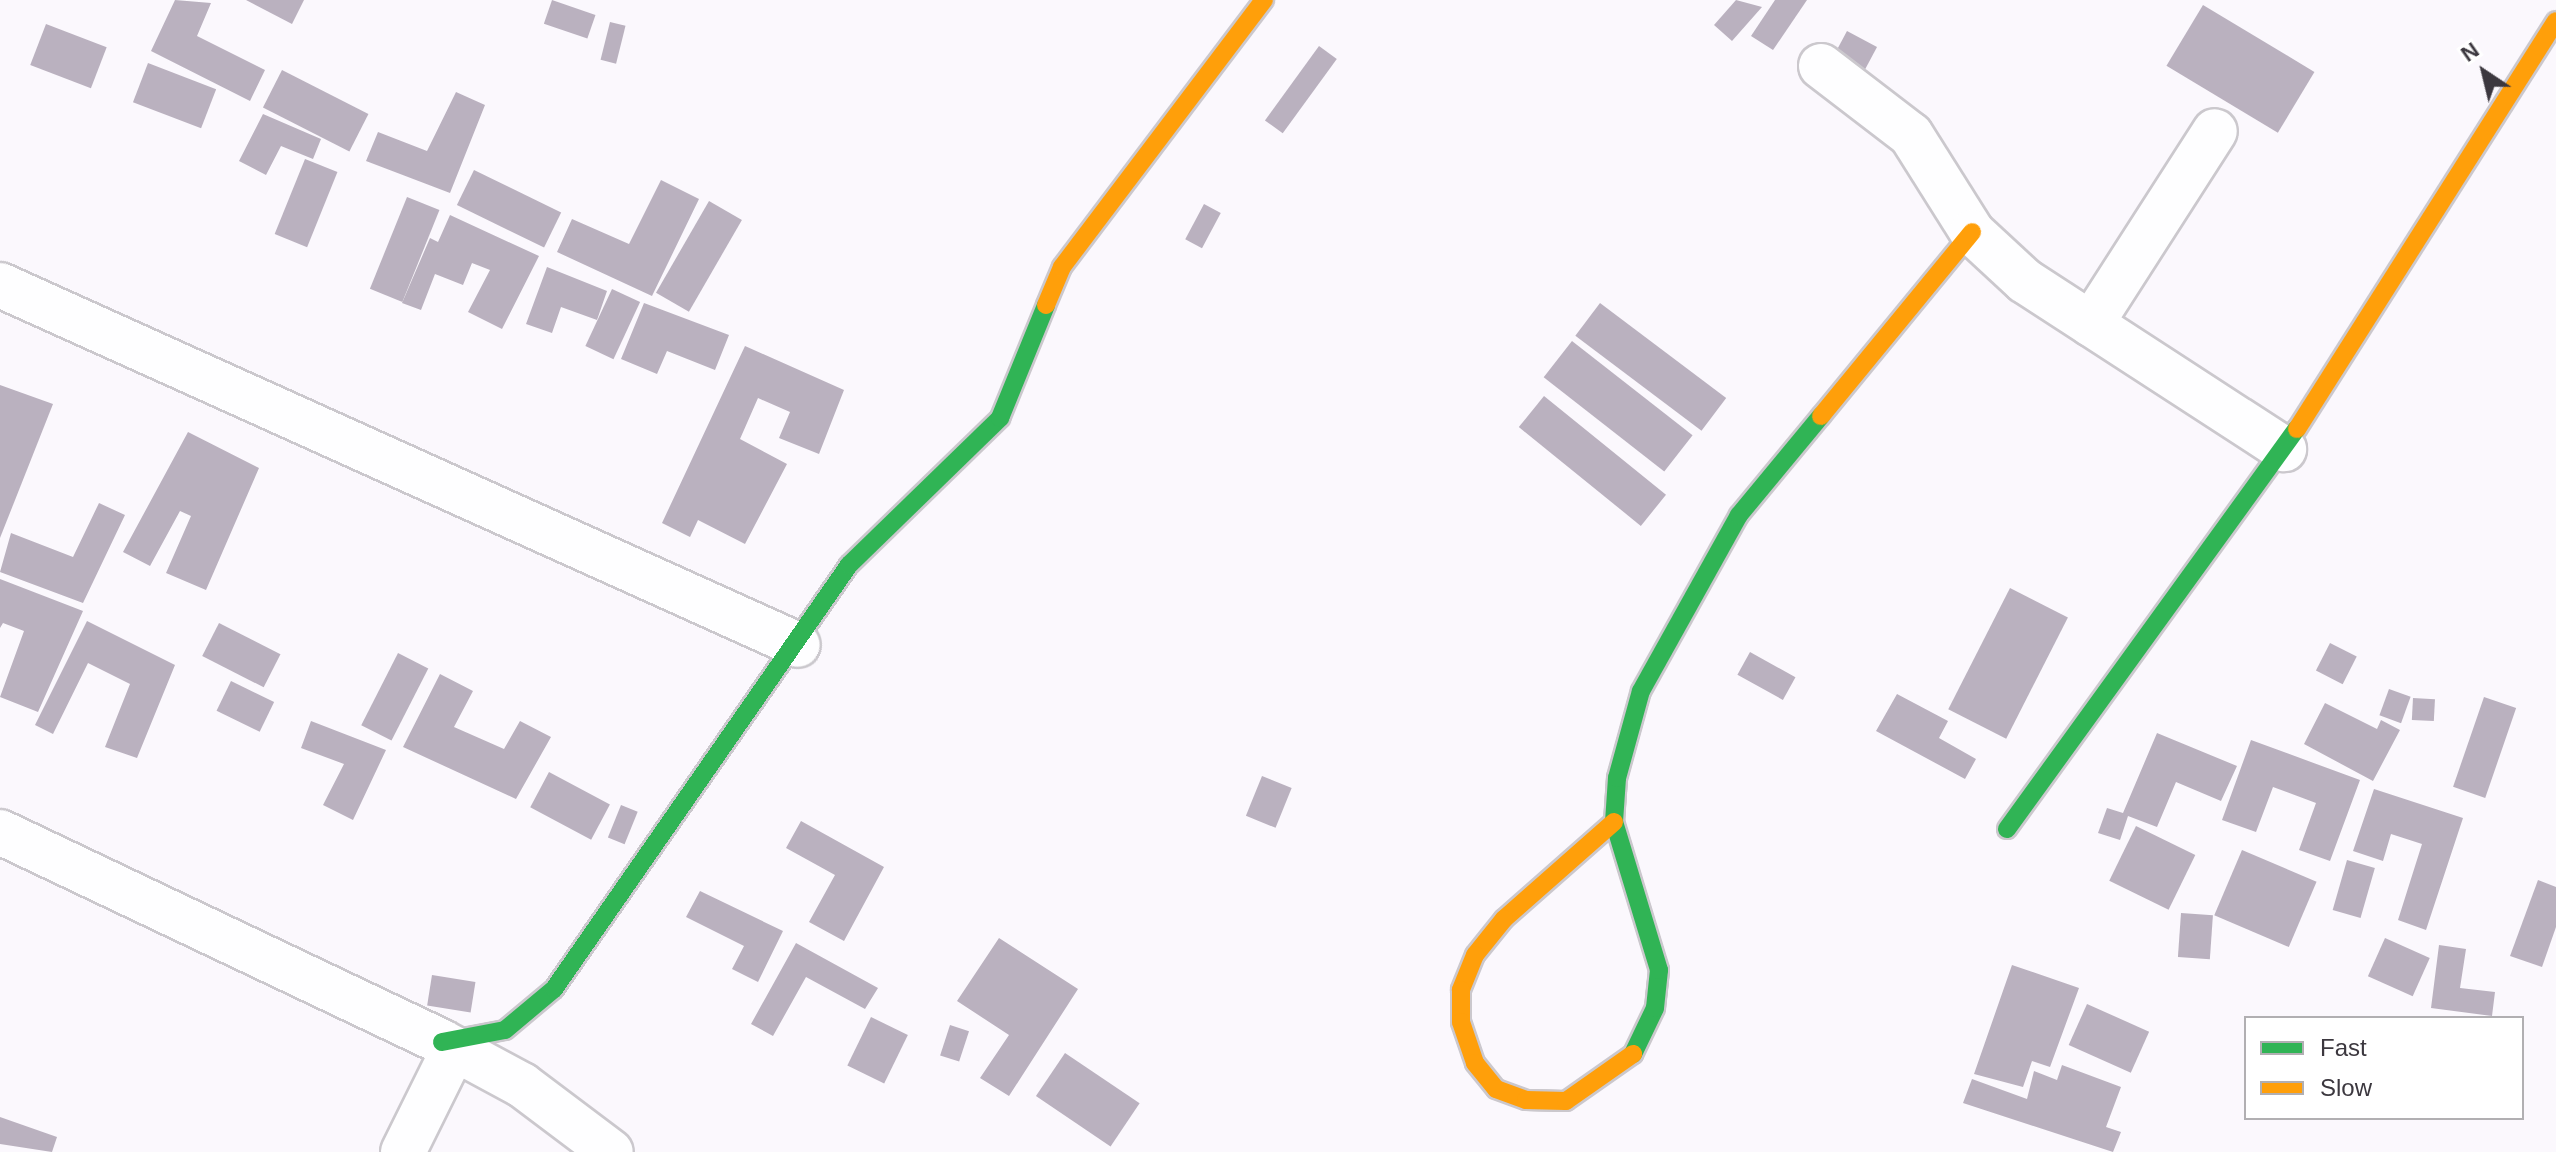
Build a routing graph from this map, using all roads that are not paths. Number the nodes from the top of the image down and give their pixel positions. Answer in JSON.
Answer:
{"nodes":[{"id":1,"x":1264,"y":0,"type":"edge"},
{"id":2,"x":2556,"y":21,"type":"edge"},
{"id":3,"x":1821,"y":66,"type":"dead end"},
{"id":4,"x":2215,"y":131,"type":"dead end"},
{"id":5,"x":1972,"y":232,"type":"junction"},
{"id":6,"x":0,"y":285,"type":"edge"},
{"id":7,"x":2091,"y":324,"type":"junction"},
{"id":8,"x":2284,"y":449,"type":"junction"},
{"id":9,"x":798,"y":645,"type":"junction"},
{"id":10,"x":1614,"y":822,"type":"junction"},
{"id":11,"x":2007,"y":829,"type":"dead end"},
{"id":12,"x":0,"y":832,"type":"edge"},
{"id":13,"x":448,"y":1046,"type":"junction"},
{"id":14,"x":403,"y":1152,"type":"edge"},
{"id":15,"x":611,"y":1152,"type":"edge"}],
"edges":[{"from":1,"to":9,"type":"street"},
{"from":2,"to":8,"type":"street"},
{"from":3,"to":5,"type":"street"},
{"from":4,"to":7,"type":"street"},
{"from":5,"to":7,"type":"street"},
{"from":5,"to":10,"type":"street"},
{"from":6,"to":9,"type":"street"},
{"from":7,"to":8,"type":"street"},
{"from":8,"to":11,"type":"street"},
{"from":9,"to":13,"type":"street"},
{"from":10,"to":10,"type":"street"},
{"from":12,"to":13,"type":"street"},
{"from":13,"to":14,"type":"street"},
{"from":13,"to":15,"type":"street"}]}
